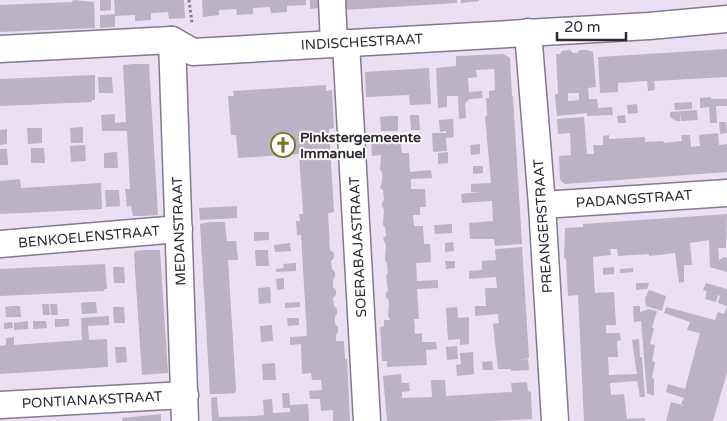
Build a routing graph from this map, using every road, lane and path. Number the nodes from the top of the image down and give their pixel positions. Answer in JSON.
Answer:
{"nodes":[{"id":1,"x":332,"y":0,"type":"edge"},
{"id":2,"x":727,"y":18,"type":"edge"},
{"id":3,"x":528,"y":32,"type":"junction"},
{"id":4,"x":172,"y":40,"type":"junction"},
{"id":5,"x":340,"y":43,"type":"junction"},
{"id":6,"x":0,"y":50,"type":"edge"},
{"id":7,"x":727,"y":193,"type":"edge"},
{"id":8,"x":542,"y":205,"type":"junction"},
{"id":9,"x":179,"y":229,"type":"junction"},
{"id":10,"x":0,"y":244,"type":"edge"},
{"id":11,"x":185,"y":395,"type":"junction"},
{"id":12,"x":0,"y":405,"type":"edge"},
{"id":13,"x":185,"y":421,"type":"edge"},
{"id":14,"x":367,"y":421,"type":"edge"},
{"id":15,"x":555,"y":421,"type":"edge"}],
"edges":[{"from":1,"to":5,"type":"street","name":"SOERABAJASTRAAT"},
{"from":2,"to":3,"type":"street","name":"INDISCHESTRAAT"},
{"from":3,"to":5,"type":"street","name":"INDISCHESTRAAT"},
{"from":3,"to":8,"type":"street","name":"PREANGERSTRAAT"},
{"from":4,"to":5,"type":"street","name":"INDISCHESTRAAT"},
{"from":4,"to":6,"type":"street"},
{"from":4,"to":9,"type":"street","name":"MEDANSTRAAT"},
{"from":5,"to":14,"type":"street","name":"SOERABAJASTRAAT"},
{"from":7,"to":8,"type":"street","name":"PADANGSTRAAT"},
{"from":8,"to":15,"type":"street","name":"PREANGERSTRAAT"},
{"from":9,"to":10,"type":"street","name":"BENKOELENSTRAAT"},
{"from":9,"to":11,"type":"street","name":"MEDANSTRAAT"},
{"from":11,"to":12,"type":"street","name":"PONTIANAKSTRAAT"},
{"from":11,"to":13,"type":"street","name":"MEDANSTRAAT"}]}
